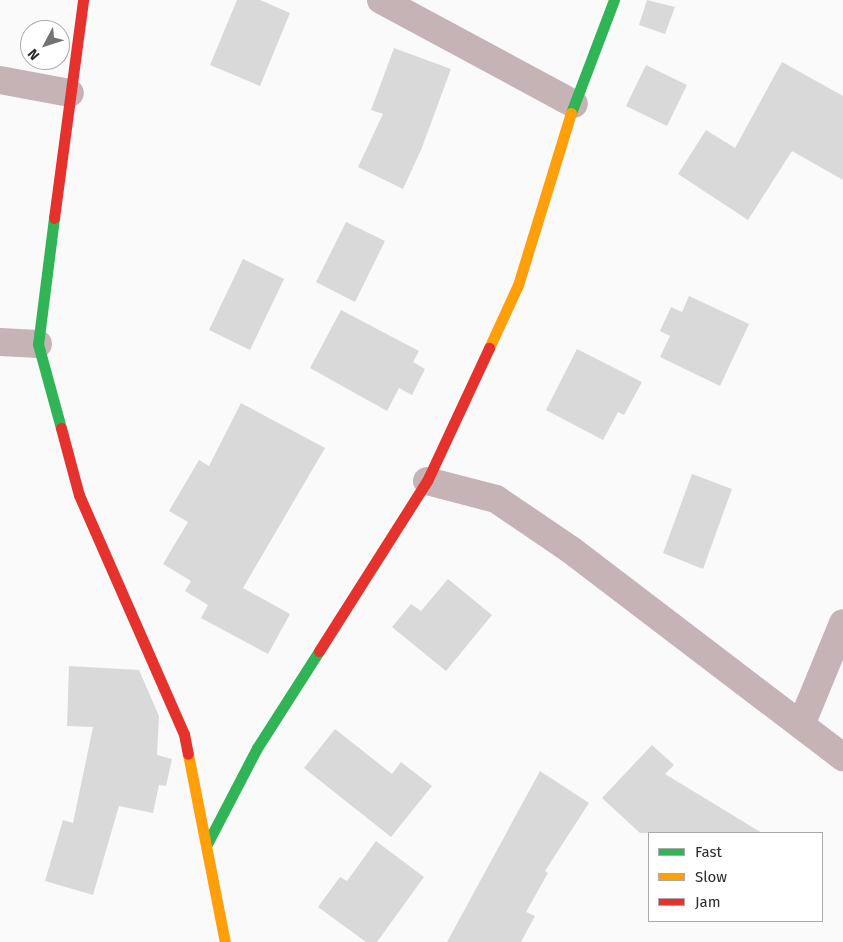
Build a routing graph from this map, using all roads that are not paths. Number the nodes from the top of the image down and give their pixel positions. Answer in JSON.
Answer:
{"nodes":[{"id":1,"x":83,"y":0,"type":"edge"},
{"id":2,"x":381,"y":0,"type":"edge"},
{"id":3,"x":614,"y":0,"type":"edge"},
{"id":4,"x":0,"y":80,"type":"edge"},
{"id":5,"x":70,"y":93,"type":"junction"},
{"id":6,"x":574,"y":104,"type":"junction"},
{"id":7,"x":0,"y":342,"type":"edge"},
{"id":8,"x":38,"y":344,"type":"junction"},
{"id":9,"x":427,"y":481,"type":"junction"},
{"id":10,"x":843,"y":623,"type":"edge"},
{"id":11,"x":801,"y":724,"type":"junction"},
{"id":12,"x":843,"y":757,"type":"edge"},
{"id":13,"x":207,"y":844,"type":"junction"},
{"id":14,"x":225,"y":942,"type":"edge"}],
"edges":[{"from":1,"to":5,"type":"street"},
{"from":2,"to":6,"type":"street"},
{"from":3,"to":6,"type":"street"},
{"from":4,"to":5,"type":"street"},
{"from":5,"to":8,"type":"street"},
{"from":6,"to":9,"type":"street"},
{"from":7,"to":8,"type":"street"},
{"from":8,"to":13,"type":"street"},
{"from":9,"to":11,"type":"street"},
{"from":9,"to":13,"type":"street"},
{"from":10,"to":11,"type":"street"},
{"from":11,"to":12,"type":"street"},
{"from":13,"to":14,"type":"street"}]}
